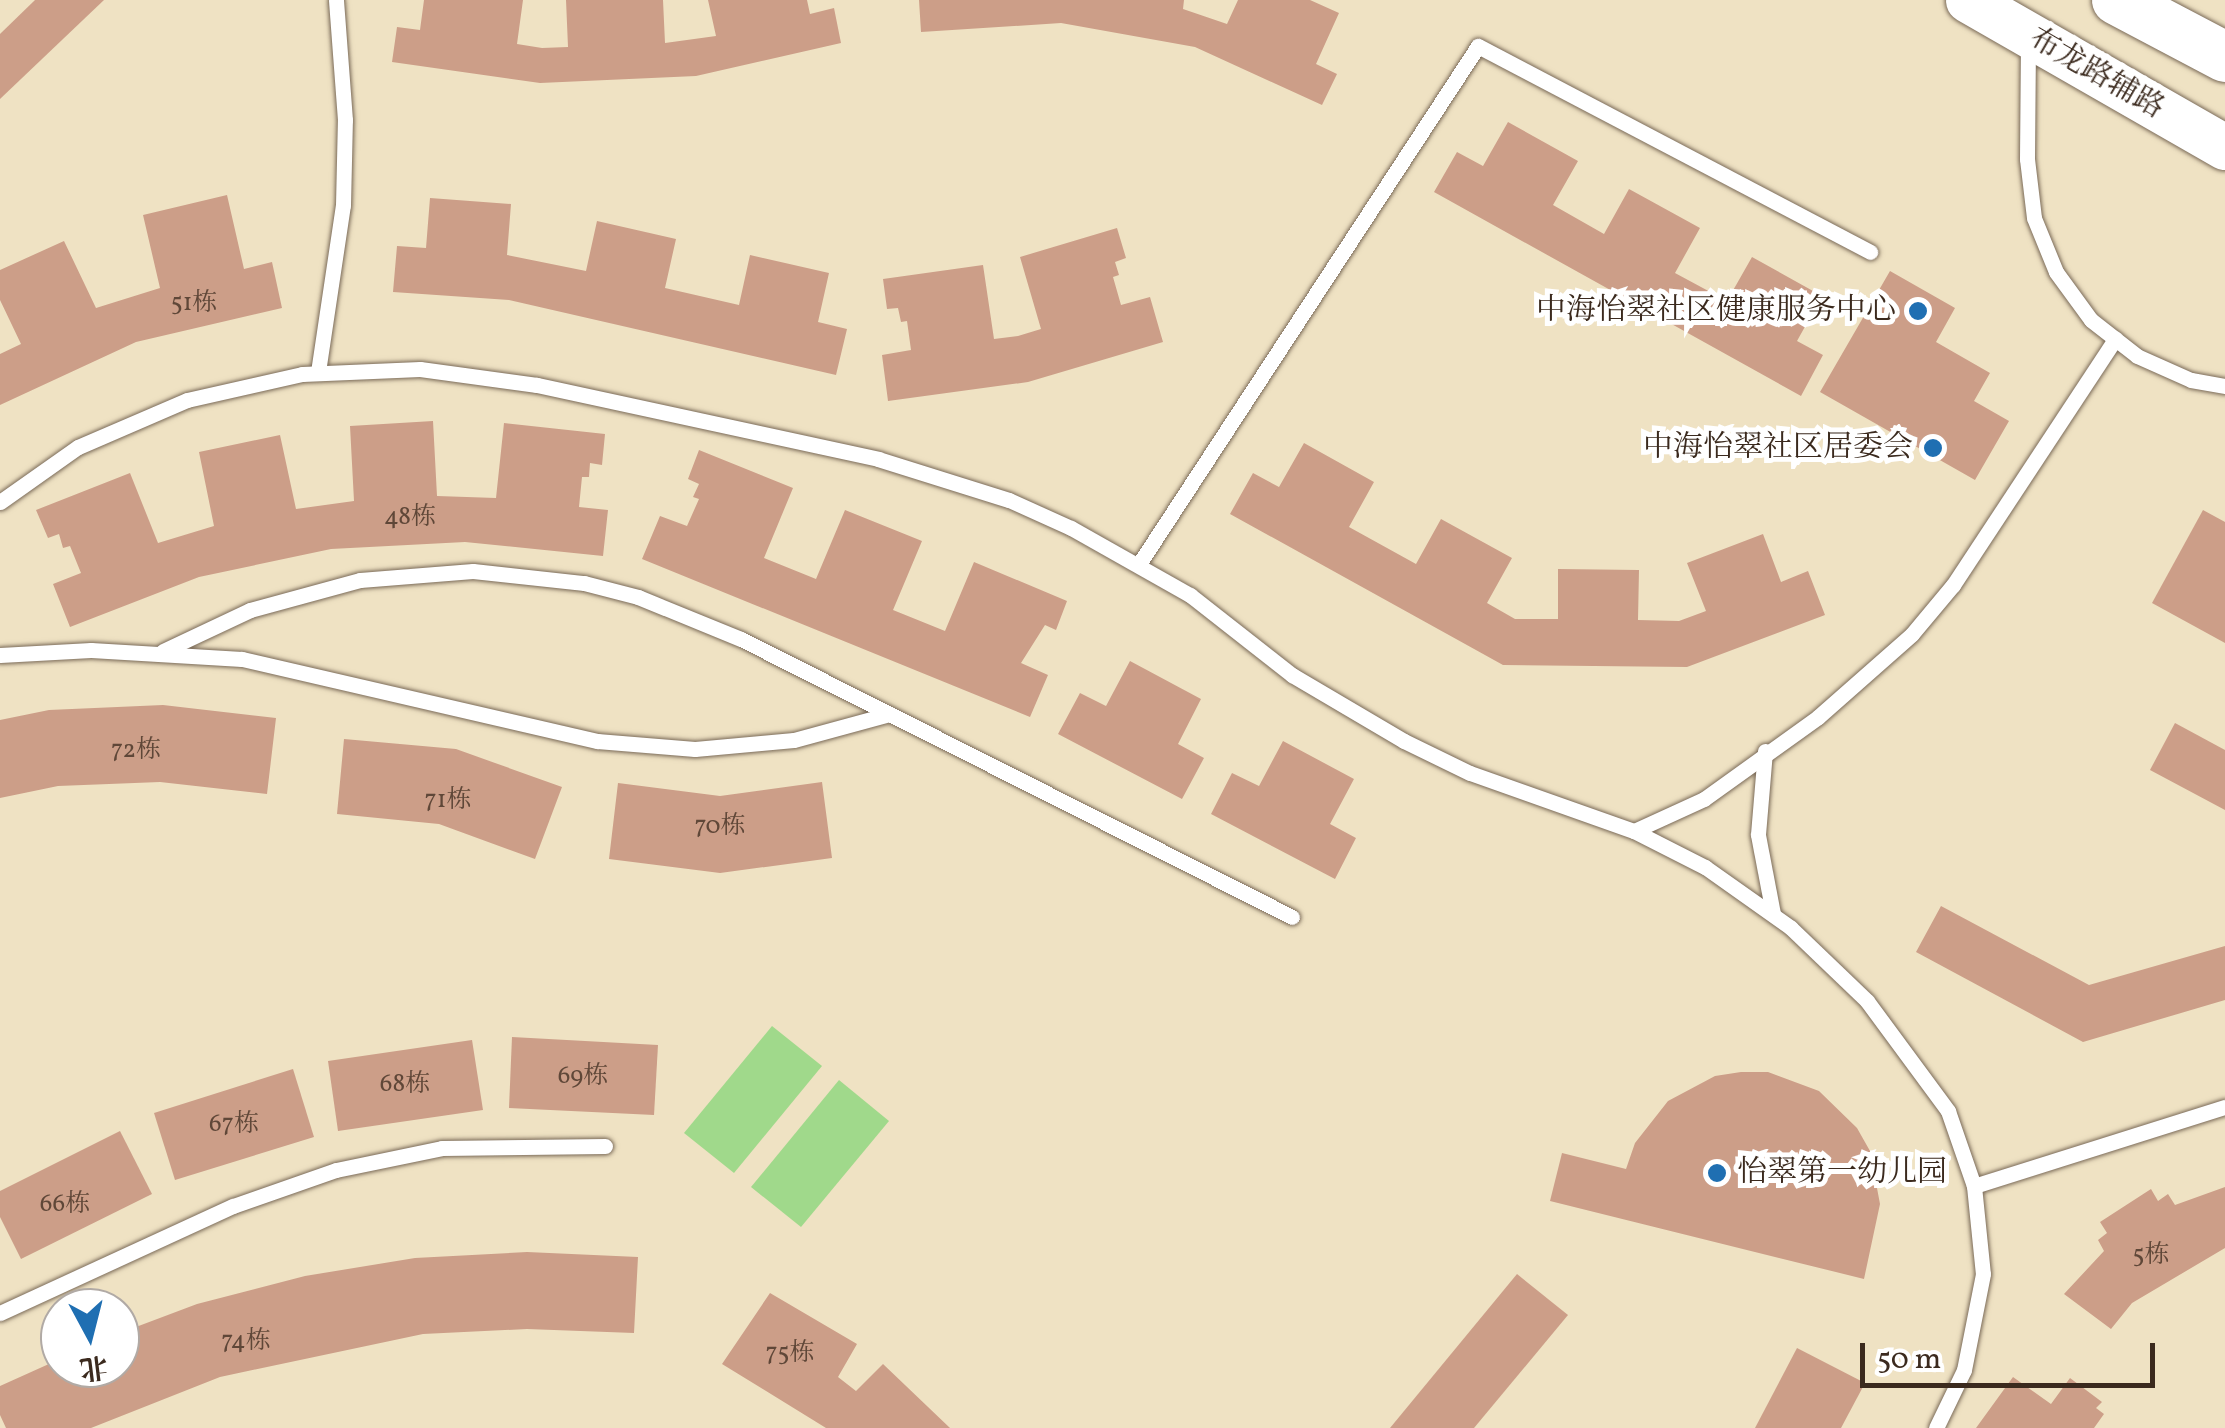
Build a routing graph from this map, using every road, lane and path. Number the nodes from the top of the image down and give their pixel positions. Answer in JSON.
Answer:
{"nodes":[{"id":1,"x":336,"y":0,"type":"edge"},
{"id":2,"x":1968,"y":0,"type":"edge"},
{"id":3,"x":2117,"y":0,"type":"edge"},
{"id":4,"x":2028,"y":34,"type":"junction"},
{"id":5,"x":2225,"y":57,"type":"edge"},
{"id":6,"x":2225,"y":147,"type":"edge"},
{"id":7,"x":1870,"y":252,"type":"dead end"},
{"id":8,"x":2115,"y":338,"type":"junction"},
{"id":9,"x":318,"y":372,"type":"junction"},
{"id":10,"x":2225,"y":386,"type":"edge"},
{"id":11,"x":0,"y":502,"type":"edge"},
{"id":12,"x":1139,"y":564,"type":"junction"},
{"id":13,"x":163,"y":651,"type":"junction"},
{"id":14,"x":0,"y":655,"type":"edge"},
{"id":15,"x":890,"y":714,"type":"junction"},
{"id":16,"x":1766,"y":751,"type":"junction"},
{"id":17,"x":1634,"y":831,"type":"junction"},
{"id":18,"x":1773,"y":914,"type":"junction"},
{"id":19,"x":1292,"y":917,"type":"dead end"},
{"id":20,"x":2225,"y":1108,"type":"edge"},
{"id":21,"x":605,"y":1146,"type":"dead end"},
{"id":22,"x":1974,"y":1186,"type":"junction"},
{"id":23,"x":0,"y":1313,"type":"edge"},
{"id":24,"x":1936,"y":1428,"type":"edge"}],
"edges":[{"from":1,"to":9,"type":"lane"},
{"from":2,"to":4,"type":"main road","name":"布龙路辅路"},
{"from":3,"to":5,"type":"main road"},
{"from":4,"to":6,"type":"main road","name":"布龙路辅路"},
{"from":4,"to":8,"type":"lane"},
{"from":7,"to":12,"type":"lane"},
{"from":8,"to":10,"type":"lane"},
{"from":8,"to":16,"type":"lane"},
{"from":9,"to":11,"type":"lane"},
{"from":9,"to":12,"type":"lane"},
{"from":12,"to":17,"type":"lane"},
{"from":13,"to":14,"type":"lane"},
{"from":13,"to":15,"type":"lane"},
{"from":13,"to":15,"type":"lane"},
{"from":15,"to":19,"type":"lane"},
{"from":16,"to":17,"type":"lane"},
{"from":16,"to":18,"type":"lane"},
{"from":17,"to":18,"type":"lane"},
{"from":18,"to":22,"type":"lane"},
{"from":20,"to":22,"type":"lane"},
{"from":21,"to":23,"type":"lane"},
{"from":22,"to":24,"type":"lane"}]}
